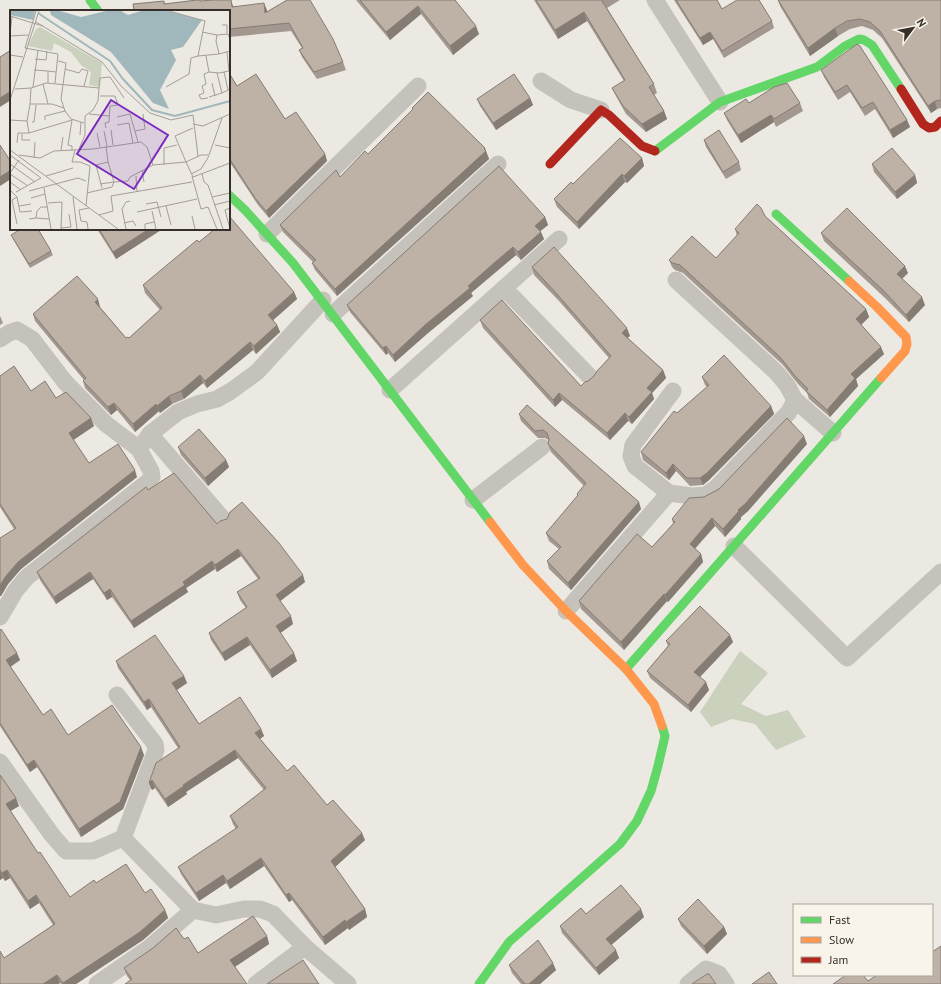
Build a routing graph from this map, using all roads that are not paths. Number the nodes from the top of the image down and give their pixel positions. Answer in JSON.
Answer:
{"nodes":[{"id":1,"x":90,"y":0,"type":"edge"},
{"id":2,"x":655,"y":0,"type":"edge"},
{"id":3,"x":97,"y":10,"type":"edge"},
{"id":4,"x":541,"y":81,"type":"dead end"},
{"id":5,"x":418,"y":86,"type":"dead end"},
{"id":6,"x":720,"y":102,"type":"junction"},
{"id":7,"x":601,"y":110,"type":"junction"},
{"id":8,"x":941,"y":121,"type":"edge"},
{"id":9,"x":498,"y":164,"type":"dead end"},
{"id":10,"x":550,"y":164,"type":"dead end"},
{"id":11,"x":230,"y":196,"type":"edge"},
{"id":12,"x":776,"y":214,"type":"dead end"},
{"id":13,"x":267,"y":234,"type":"junction"},
{"id":14,"x":559,"y":239,"type":"dead end"},
{"id":15,"x":676,"y":280,"type":"dead end"},
{"id":16,"x":504,"y":288,"type":"junction"},
{"id":17,"x":323,"y":300,"type":"junction"},
{"id":18,"x":333,"y":314,"type":"junction"},
{"id":19,"x":0,"y":339,"type":"edge"},
{"id":20,"x":590,"y":377,"type":"edge"},
{"id":21,"x":390,"y":390,"type":"junction"},
{"id":22,"x":673,"y":391,"type":"dead end"},
{"id":23,"x":795,"y":400,"type":"junction"},
{"id":24,"x":833,"y":433,"type":"junction"},
{"id":25,"x":150,"y":434,"type":"junction"},
{"id":26,"x":542,"y":447,"type":"dead end"},
{"id":27,"x":139,"y":449,"type":"junction"},
{"id":28,"x":669,"y":493,"type":"junction"},
{"id":29,"x":473,"y":500,"type":"junction"},
{"id":30,"x":223,"y":519,"type":"edge"},
{"id":31,"x":734,"y":546,"type":"junction"},
{"id":32,"x":941,"y":572,"type":"edge"},
{"id":33,"x":566,"y":611,"type":"junction"},
{"id":34,"x":0,"y":617,"type":"edge"},
{"id":35,"x":626,"y":669,"type":"junction"},
{"id":36,"x":117,"y":695,"type":"dead end"},
{"id":37,"x":0,"y":762,"type":"edge"},
{"id":38,"x":123,"y":838,"type":"junction"},
{"id":39,"x":193,"y":910,"type":"junction"},
{"id":40,"x":305,"y":947,"type":"junction"},
{"id":41,"x":97,"y":984,"type":"edge"},
{"id":42,"x":256,"y":984,"type":"edge"},
{"id":43,"x":348,"y":984,"type":"edge"},
{"id":44,"x":479,"y":984,"type":"edge"},
{"id":45,"x":688,"y":984,"type":"edge"},
{"id":46,"x":726,"y":984,"type":"edge"}],
"edges":[{"from":1,"to":3,"type":"street"},
{"from":2,"to":6,"type":"street"},
{"from":4,"to":7,"type":"street"},
{"from":5,"to":13,"type":"street"},
{"from":6,"to":7,"type":"street"},
{"from":6,"to":8,"type":"street"},
{"from":7,"to":10,"type":"street"},
{"from":9,"to":18,"type":"street"},
{"from":11,"to":13,"type":"street"},
{"from":12,"to":24,"type":"street"},
{"from":13,"to":17,"type":"street"},
{"from":14,"to":16,"type":"street"},
{"from":15,"to":23,"type":"street"},
{"from":16,"to":20,"type":"street"},
{"from":16,"to":21,"type":"street"},
{"from":17,"to":18,"type":"street"},
{"from":17,"to":25,"type":"street"},
{"from":18,"to":21,"type":"street"},
{"from":19,"to":27,"type":"street"},
{"from":21,"to":29,"type":"street"},
{"from":22,"to":28,"type":"street"},
{"from":23,"to":24,"type":"street"},
{"from":23,"to":28,"type":"street"},
{"from":24,"to":31,"type":"street"},
{"from":25,"to":27,"type":"street"},
{"from":25,"to":30,"type":"street"},
{"from":26,"to":29,"type":"street"},
{"from":27,"to":34,"type":"street"},
{"from":28,"to":33,"type":"street"},
{"from":29,"to":33,"type":"street"},
{"from":31,"to":32,"type":"street"},
{"from":31,"to":35,"type":"street"},
{"from":33,"to":35,"type":"street"},
{"from":35,"to":44,"type":"street"},
{"from":36,"to":38,"type":"street"},
{"from":37,"to":38,"type":"street"},
{"from":38,"to":39,"type":"street"},
{"from":39,"to":40,"type":"street"},
{"from":39,"to":41,"type":"street"},
{"from":40,"to":42,"type":"street"},
{"from":40,"to":43,"type":"street"},
{"from":45,"to":46,"type":"street"}]}
